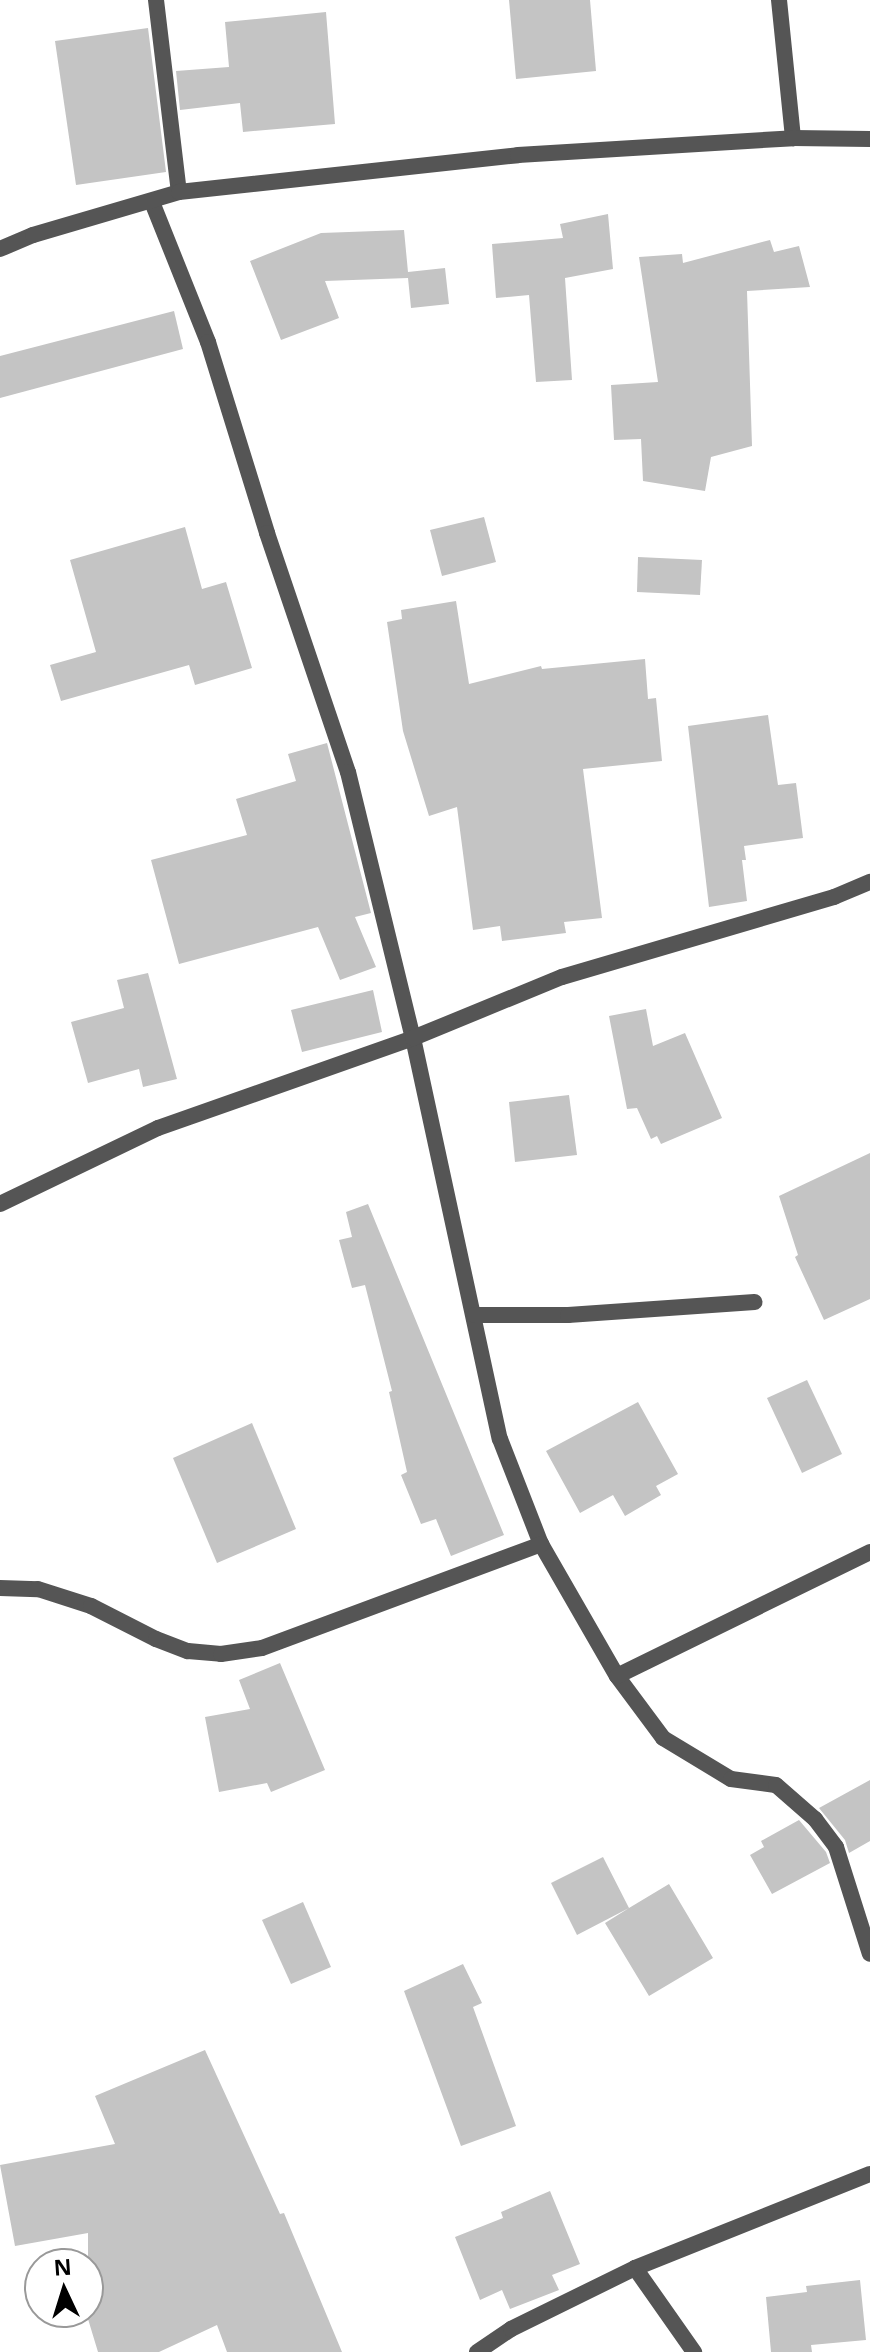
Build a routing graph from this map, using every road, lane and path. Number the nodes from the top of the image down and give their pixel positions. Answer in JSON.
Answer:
{"nodes":[{"id":1,"x":156,"y":0,"type":"edge"},
{"id":2,"x":779,"y":0,"type":"edge"},
{"id":3,"x":793,"y":138,"type":"junction"},
{"id":4,"x":870,"y":139,"type":"edge"},
{"id":5,"x":179,"y":192,"type":"junction"},
{"id":6,"x":152,"y":202,"type":"junction"},
{"id":7,"x":0,"y":249,"type":"edge"},
{"id":8,"x":870,"y":882,"type":"edge"},
{"id":9,"x":413,"y":1038,"type":"junction"},
{"id":10,"x":0,"y":1204,"type":"edge"},
{"id":11,"x":755,"y":1302,"type":"dead end"},
{"id":12,"x":475,"y":1315,"type":"junction"},
{"id":13,"x":541,"y":1544,"type":"junction"},
{"id":14,"x":870,"y":1552,"type":"edge"},
{"id":15,"x":0,"y":1588,"type":"edge"},
{"id":16,"x":617,"y":1676,"type":"junction"},
{"id":17,"x":870,"y":1954,"type":"edge"},
{"id":18,"x":870,"y":2174,"type":"edge"},
{"id":19,"x":635,"y":2268,"type":"junction"},
{"id":20,"x":477,"y":2352,"type":"edge"},
{"id":21,"x":694,"y":2352,"type":"edge"}],
"edges":[{"from":1,"to":5,"type":"street"},
{"from":2,"to":3,"type":"street"},
{"from":3,"to":4,"type":"street"},
{"from":3,"to":5,"type":"street"},
{"from":5,"to":6,"type":"street"},
{"from":6,"to":7,"type":"street"},
{"from":6,"to":9,"type":"street"},
{"from":8,"to":9,"type":"street"},
{"from":9,"to":10,"type":"street"},
{"from":9,"to":12,"type":"street"},
{"from":11,"to":12,"type":"street"},
{"from":12,"to":13,"type":"street"},
{"from":13,"to":15,"type":"street"},
{"from":13,"to":16,"type":"street"},
{"from":14,"to":16,"type":"street"},
{"from":16,"to":17,"type":"street"},
{"from":18,"to":19,"type":"street"},
{"from":19,"to":20,"type":"street"},
{"from":19,"to":21,"type":"street"}]}
